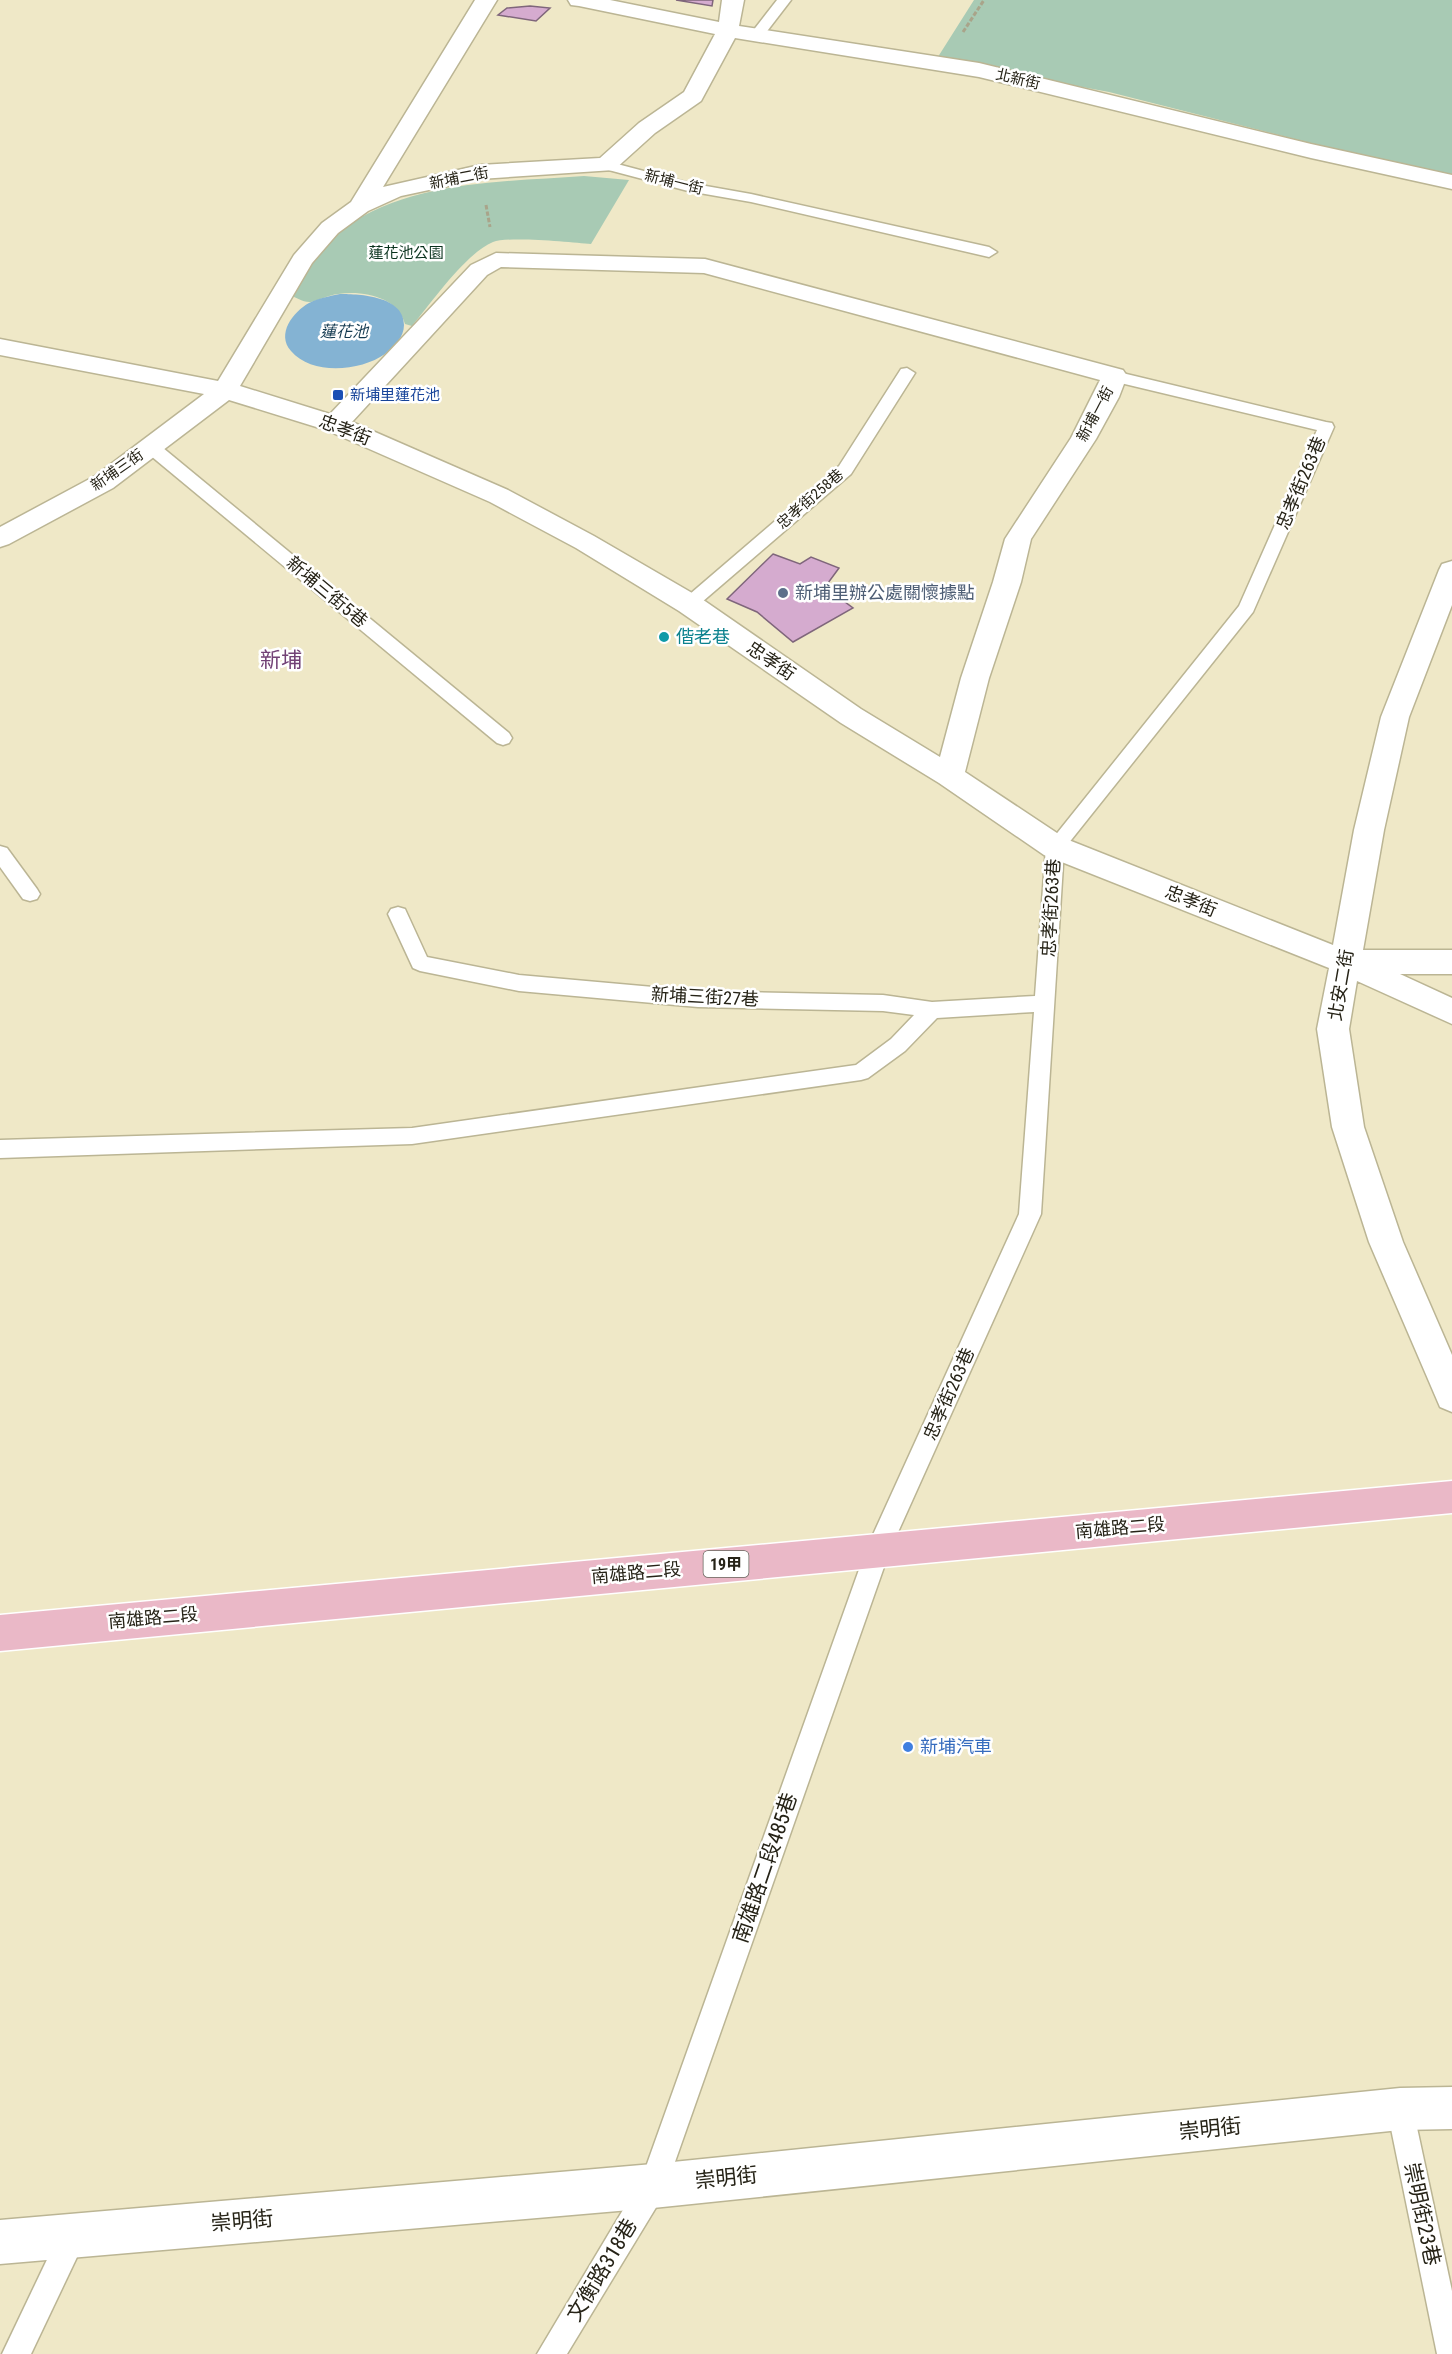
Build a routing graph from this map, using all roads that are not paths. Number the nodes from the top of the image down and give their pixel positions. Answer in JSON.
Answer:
{"nodes":[{"id":1,"x":486,"y":0,"type":"edge"},
{"id":2,"x":579,"y":0,"type":"edge"},
{"id":3,"x":733,"y":0,"type":"edge"},
{"id":4,"x":784,"y":0,"type":"edge"},
{"id":5,"x":728,"y":30,"type":"junction"},
{"id":6,"x":756,"y":36,"type":"junction"},
{"id":7,"x":606,"y":165,"type":"junction"},
{"id":8,"x":1452,"y":182,"type":"edge"},
{"id":9,"x":360,"y":206,"type":"junction"},
{"id":10,"x":989,"y":252,"type":"dead end"},
{"id":11,"x":0,"y":347,"type":"edge"},
{"id":12,"x":907,"y":373,"type":"dead end"},
{"id":13,"x":1114,"y":376,"type":"junction"},
{"id":14,"x":225,"y":390,"type":"junction"},
{"id":15,"x":335,"y":424,"type":"junction"},
{"id":16,"x":151,"y":447,"type":"junction"},
{"id":17,"x":0,"y":538,"type":"edge"},
{"id":18,"x":1449,"y":583,"type":"edge"},
{"id":19,"x":689,"y":604,"type":"junction"},
{"id":20,"x":503,"y":738,"type":"dead end"},
{"id":21,"x":949,"y":776,"type":"junction"},
{"id":22,"x":1055,"y":847,"type":"junction"},
{"id":23,"x":0,"y":853,"type":"edge"},
{"id":24,"x":30,"y":894,"type":"dead end"},
{"id":25,"x":398,"y":914,"type":"dead end"},
{"id":26,"x":1345,"y":962,"type":"junction"},
{"id":27,"x":1452,"y":962,"type":"edge"},
{"id":28,"x":1046,"y":1003,"type":"junction"},
{"id":29,"x":932,"y":1010,"type":"junction"},
{"id":30,"x":1452,"y":1012,"type":"edge"},
{"id":31,"x":0,"y":1149,"type":"edge"},
{"id":32,"x":1452,"y":1396,"type":"edge"},
{"id":33,"x":1452,"y":1497,"type":"edge"},
{"id":34,"x":878,"y":1550,"type":"junction"},
{"id":35,"x":0,"y":1633,"type":"edge"},
{"id":36,"x":1452,"y":2108,"type":"edge"},
{"id":37,"x":1400,"y":2109,"type":"junction"},
{"id":38,"x":653,"y":2186,"type":"junction"},
{"id":39,"x":73,"y":2235,"type":"junction"},
{"id":40,"x":0,"y":2242,"type":"edge"},
{"id":41,"x":16,"y":2354,"type":"edge"},
{"id":42,"x":550,"y":2354,"type":"edge"},
{"id":43,"x":1451,"y":2354,"type":"edge"}],
"edges":[{"from":1,"to":9,"type":"street"},
{"from":2,"to":5,"type":"street","name":"北新街"},
{"from":3,"to":5,"type":"street"},
{"from":4,"to":6,"type":"lane"},
{"from":5,"to":6,"type":"street","name":"北新街"},
{"from":5,"to":7,"type":"street"},
{"from":6,"to":8,"type":"street","name":"北新街"},
{"from":7,"to":9,"type":"street","name":"新埔二街"},
{"from":7,"to":10,"type":"lane","name":"新埔一街"},
{"from":9,"to":14,"type":"street","name":"新埔二街"},
{"from":11,"to":14,"type":"street","name":"忠孝街"},
{"from":12,"to":19,"type":"lane","name":"忠孝街258巷"},
{"from":13,"to":15,"type":"street","name":"新埔一街"},
{"from":13,"to":21,"type":"street","name":"新埔一街"},
{"from":13,"to":22,"type":"lane","name":"忠孝街263巷"},
{"from":14,"to":15,"type":"street","name":"忠孝街"},
{"from":14,"to":16,"type":"street","name":"新埔三街"},
{"from":15,"to":19,"type":"street","name":"忠孝街"},
{"from":16,"to":17,"type":"street","name":"新埔三街"},
{"from":16,"to":20,"type":"lane","name":"新埔三街5巷"},
{"from":18,"to":26,"type":"street","name":"北安二街"},
{"from":19,"to":21,"type":"street","name":"忠孝街"},
{"from":21,"to":22,"type":"street","name":"忠孝街"},
{"from":22,"to":26,"type":"street","name":"忠孝街"},
{"from":22,"to":28,"type":"lane","name":"忠孝街263巷"},
{"from":23,"to":24,"type":"lane"},
{"from":25,"to":29,"type":"lane","name":"新埔三街27巷"},
{"from":26,"to":27,"type":"street"},
{"from":26,"to":30,"type":"street","name":"忠孝街"},
{"from":26,"to":32,"type":"street","name":"北安二街"},
{"from":28,"to":29,"type":"lane","name":"新埔三街27巷"},
{"from":28,"to":34,"type":"lane","name":"忠孝街263巷"},
{"from":29,"to":31,"type":"lane"},
{"from":33,"to":34,"type":"main road","name":"南雄路二段","number":"19甲"},
{"from":34,"to":35,"type":"main road","name":"南雄路二段","number":"19甲"},
{"from":34,"to":38,"type":"lane","name":"南雄路二段485巷"},
{"from":36,"to":37,"type":"street","name":"崇明街"},
{"from":37,"to":38,"type":"street","name":"崇明街"},
{"from":37,"to":43,"type":"lane","name":"崇明街23巷"},
{"from":38,"to":39,"type":"street","name":"崇明街"},
{"from":38,"to":42,"type":"lane","name":"文衡路318巷"},
{"from":39,"to":40,"type":"street","name":"崇明街"},
{"from":39,"to":41,"type":"lane"}]}
